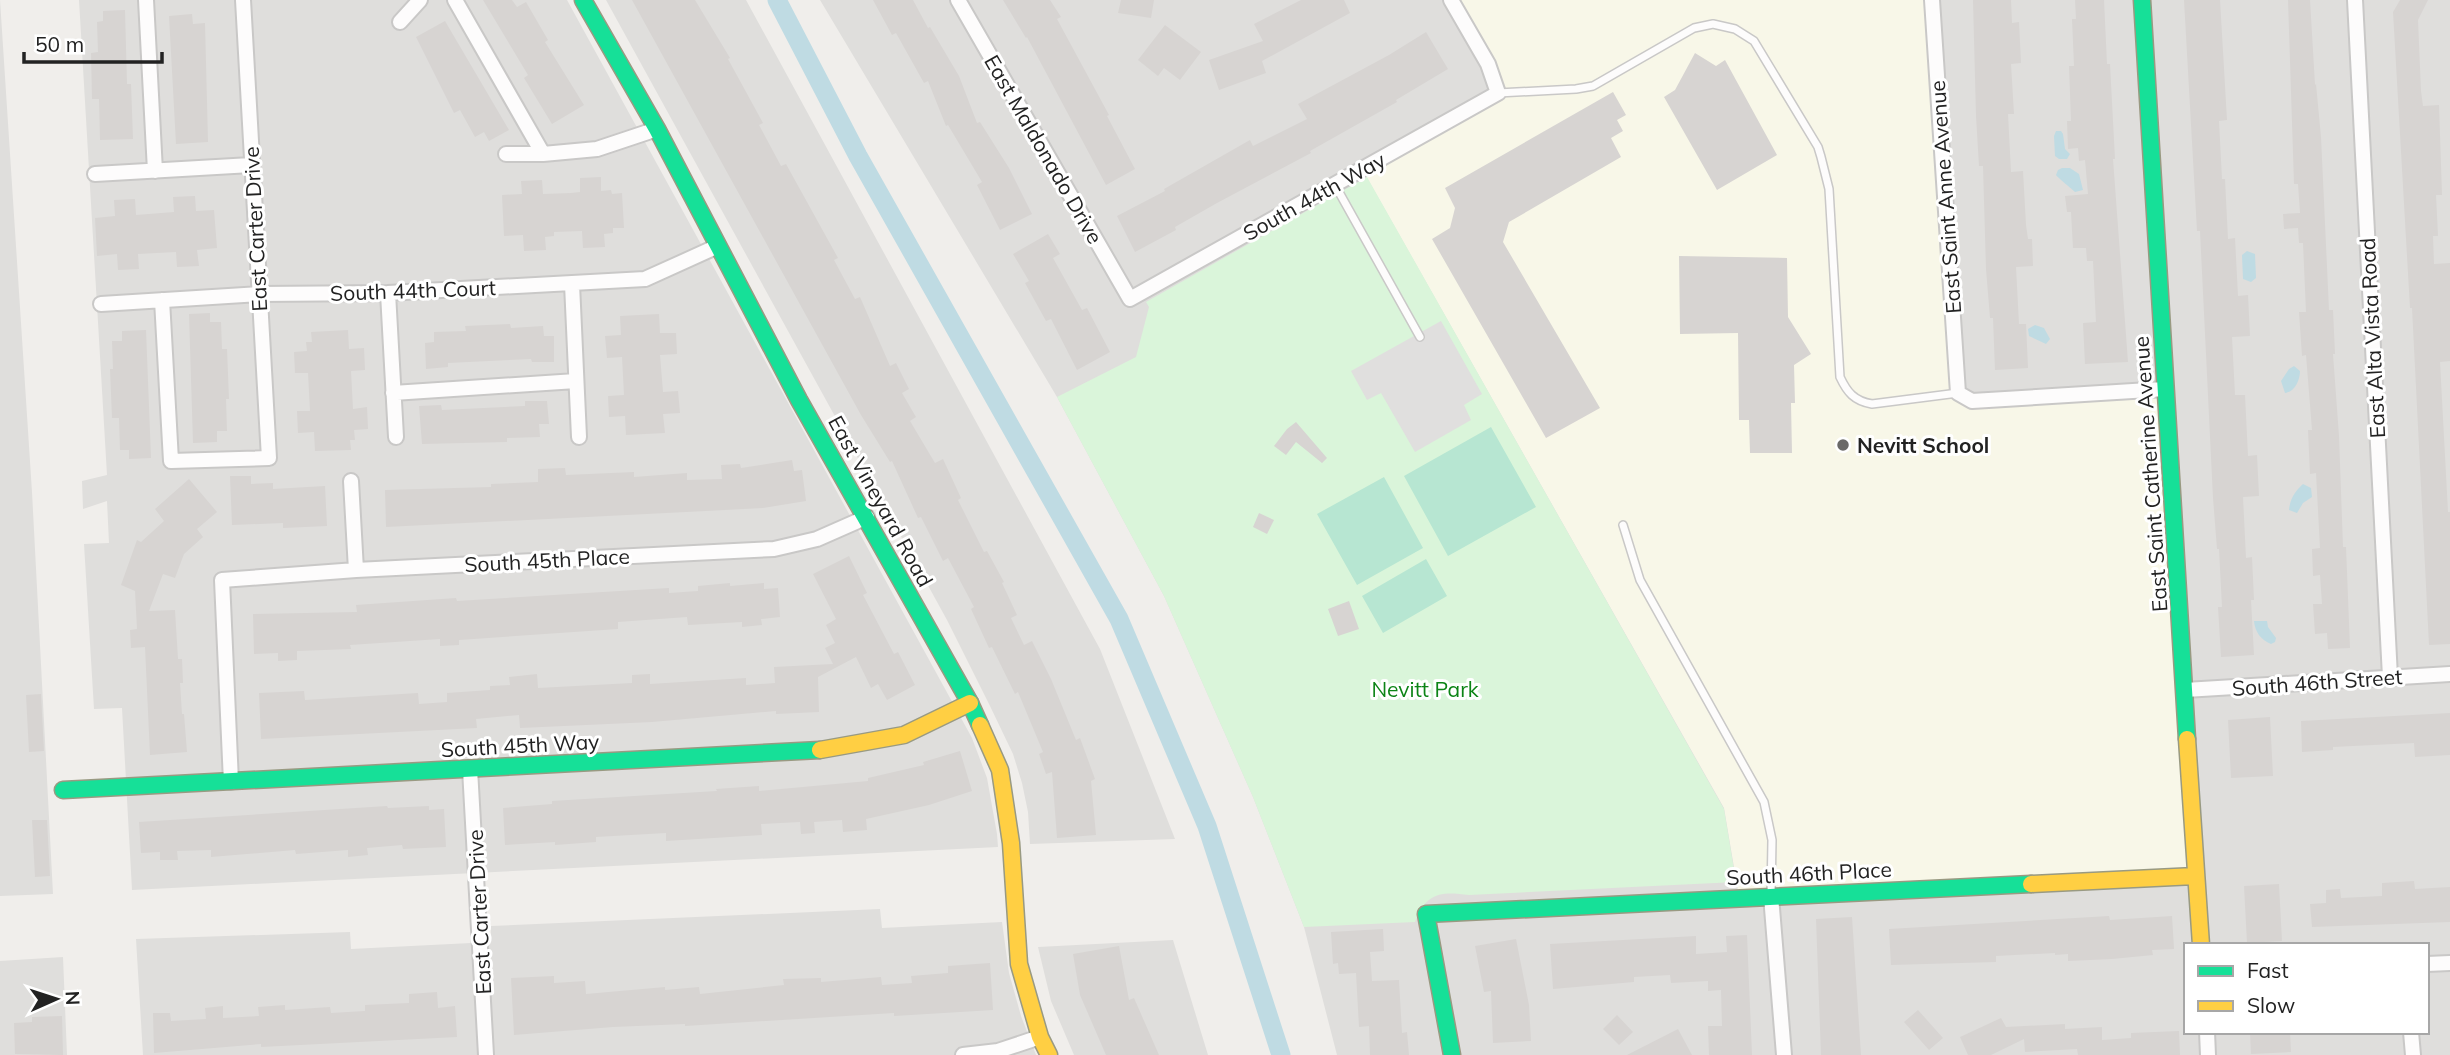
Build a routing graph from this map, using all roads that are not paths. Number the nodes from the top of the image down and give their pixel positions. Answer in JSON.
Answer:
{"nodes":[{"id":1,"x":146,"y":0,"type":"edge"},
{"id":2,"x":243,"y":0,"type":"edge"},
{"id":3,"x":420,"y":0,"type":"edge"},
{"id":4,"x":455,"y":0,"type":"edge"},
{"id":5,"x":583,"y":0,"type":"edge"},
{"id":6,"x":958,"y":0,"type":"edge"},
{"id":7,"x":1451,"y":0,"type":"edge"},
{"id":8,"x":1932,"y":0,"type":"edge"},
{"id":9,"x":2142,"y":0,"type":"edge"},
{"id":10,"x":2355,"y":0,"type":"edge"},
{"id":11,"x":400,"y":22,"type":"dead end"},
{"id":12,"x":1497,"y":93,"type":"junction"},
{"id":13,"x":657,"y":130,"type":"junction"},
{"id":14,"x":543,"y":154,"type":"junction"},
{"id":15,"x":506,"y":155,"type":"dead end"},
{"id":16,"x":251,"y":166,"type":"junction"},
{"id":17,"x":155,"y":170,"type":"junction"},
{"id":18,"x":95,"y":174,"type":"dead end"},
{"id":19,"x":1335,"y":185,"type":"junction"},
{"id":20,"x":718,"y":246,"type":"junction"},
{"id":21,"x":572,"y":284,"type":"junction"},
{"id":22,"x":388,"y":293,"type":"junction"},
{"id":23,"x":259,"y":294,"type":"junction"},
{"id":24,"x":1130,"y":299,"type":"joint"},
{"id":25,"x":162,"y":300,"type":"junction"},
{"id":26,"x":101,"y":304,"type":"dead end"},
{"id":27,"x":1420,"y":337,"type":"dead end"},
{"id":28,"x":576,"y":381,"type":"junction"},
{"id":29,"x":2165,"y":389,"type":"junction"},
{"id":30,"x":393,"y":393,"type":"junction"},
{"id":31,"x":1958,"y":393,"type":"junction"},
{"id":32,"x":396,"y":437,"type":"dead end"},
{"id":33,"x":579,"y":437,"type":"dead end"},
{"id":34,"x":351,"y":481,"type":"dead end"},
{"id":35,"x":867,"y":517,"type":"junction"},
{"id":36,"x":1623,"y":525,"type":"dead end"},
{"id":37,"x":356,"y":570,"type":"junction"},
{"id":38,"x":2450,"y":674,"type":"edge"},
{"id":39,"x":2390,"y":677,"type":"junction"},
{"id":40,"x":2185,"y":690,"type":"junction"},
{"id":41,"x":970,"y":703,"type":"junction"},
{"id":42,"x":470,"y":769,"type":"junction"},
{"id":43,"x":232,"y":782,"type":"junction"},
{"id":44,"x":63,"y":790,"type":"dead end"},
{"id":45,"x":2194,"y":876,"type":"junction"},
{"id":46,"x":1771,"y":896,"type":"junction"},
{"id":47,"x":2201,"y":943,"type":"edge"},
{"id":48,"x":2450,"y":963,"type":"edge"},
{"id":49,"x":2429,"y":964,"type":"edge"},
{"id":50,"x":2207,"y":1034,"type":"edge"},
{"id":51,"x":2411,"y":1034,"type":"edge"},
{"id":52,"x":1041,"y":1037,"type":"junction"},
{"id":53,"x":486,"y":1055,"type":"edge"},
{"id":54,"x":963,"y":1055,"type":"edge"},
{"id":55,"x":1049,"y":1055,"type":"edge"},
{"id":56,"x":1452,"y":1055,"type":"edge"},
{"id":57,"x":1784,"y":1055,"type":"edge"},
{"id":58,"x":2208,"y":1055,"type":"edge"},
{"id":59,"x":2413,"y":1055,"type":"edge"}],
"edges":[{"from":1,"to":17,"type":"street"},
{"from":2,"to":16,"type":"street","name":"East Carter Drive"},
{"from":3,"to":11,"type":"street"},
{"from":4,"to":14,"type":"street"},
{"from":5,"to":13,"type":"street","name":"East Vineyard Road"},
{"from":6,"to":24,"type":"street","name":"East Maldonado Drive"},
{"from":7,"to":12,"type":"street"},
{"from":8,"to":31,"type":"street","name":"East Saint Anne Avenue"},
{"from":9,"to":29,"type":"street","name":"East Saint Catherine Avenue"},
{"from":10,"to":39,"type":"street","name":"East Alta Vista Road"},
{"from":12,"to":19,"type":"street","name":"South 44th Way"},
{"from":12,"to":31,"type":"lane"},
{"from":13,"to":14,"type":"street"},
{"from":13,"to":20,"type":"street","name":"East Vineyard Road"},
{"from":14,"to":15,"type":"street"},
{"from":16,"to":17,"type":"street"},
{"from":16,"to":23,"type":"street","name":"East Carter Drive"},
{"from":17,"to":18,"type":"street"},
{"from":19,"to":24,"type":"street","name":"South 44th Way"},
{"from":19,"to":27,"type":"lane"},
{"from":20,"to":21,"type":"street","name":"South 44th Court"},
{"from":20,"to":35,"type":"street","name":"East Vineyard Road"},
{"from":21,"to":22,"type":"street","name":"South 44th Court"},
{"from":21,"to":28,"type":"street"},
{"from":22,"to":23,"type":"street","name":"South 44th Court"},
{"from":22,"to":30,"type":"street"},
{"from":23,"to":25,"type":"street","name":"South 44th Court"},
{"from":23,"to":25,"type":"street","name":"East Carter Drive"},
{"from":25,"to":26,"type":"street","name":"South 44th Court"},
{"from":28,"to":30,"type":"street"},
{"from":28,"to":33,"type":"street"},
{"from":29,"to":31,"type":"street"},
{"from":29,"to":40,"type":"street","name":"East Saint Catherine Avenue"},
{"from":30,"to":32,"type":"street"},
{"from":34,"to":37,"type":"street"},
{"from":35,"to":37,"type":"street","name":"South 45th Place"},
{"from":35,"to":41,"type":"street","name":"East Vineyard Road"},
{"from":36,"to":46,"type":"lane"},
{"from":37,"to":43,"type":"street","name":"South 45th Place"},
{"from":38,"to":39,"type":"street","name":"South 46th Street"},
{"from":39,"to":40,"type":"street","name":"South 46th Street"},
{"from":40,"to":45,"type":"street","name":"East Saint Catherine Avenue"},
{"from":41,"to":42,"type":"street","name":"South 45th Way"},
{"from":41,"to":52,"type":"street","name":"East Vineyard Road"},
{"from":42,"to":43,"type":"street","name":"South 45th Way"},
{"from":42,"to":53,"type":"street","name":"East Carter Drive"},
{"from":43,"to":44,"type":"street","name":"South 45th Way"},
{"from":45,"to":46,"type":"street","name":"South 46th Place"},
{"from":45,"to":47,"type":"street","name":"East Saint Catherine Avenue"},
{"from":46,"to":56,"type":"street","name":"South 46th Place"},
{"from":46,"to":57,"type":"street"},
{"from":48,"to":49,"type":"street"},
{"from":50,"to":58,"type":"street"},
{"from":51,"to":59,"type":"street"},
{"from":52,"to":54,"type":"street"},
{"from":52,"to":55,"type":"street","name":"East Vineyard Road"}]}
